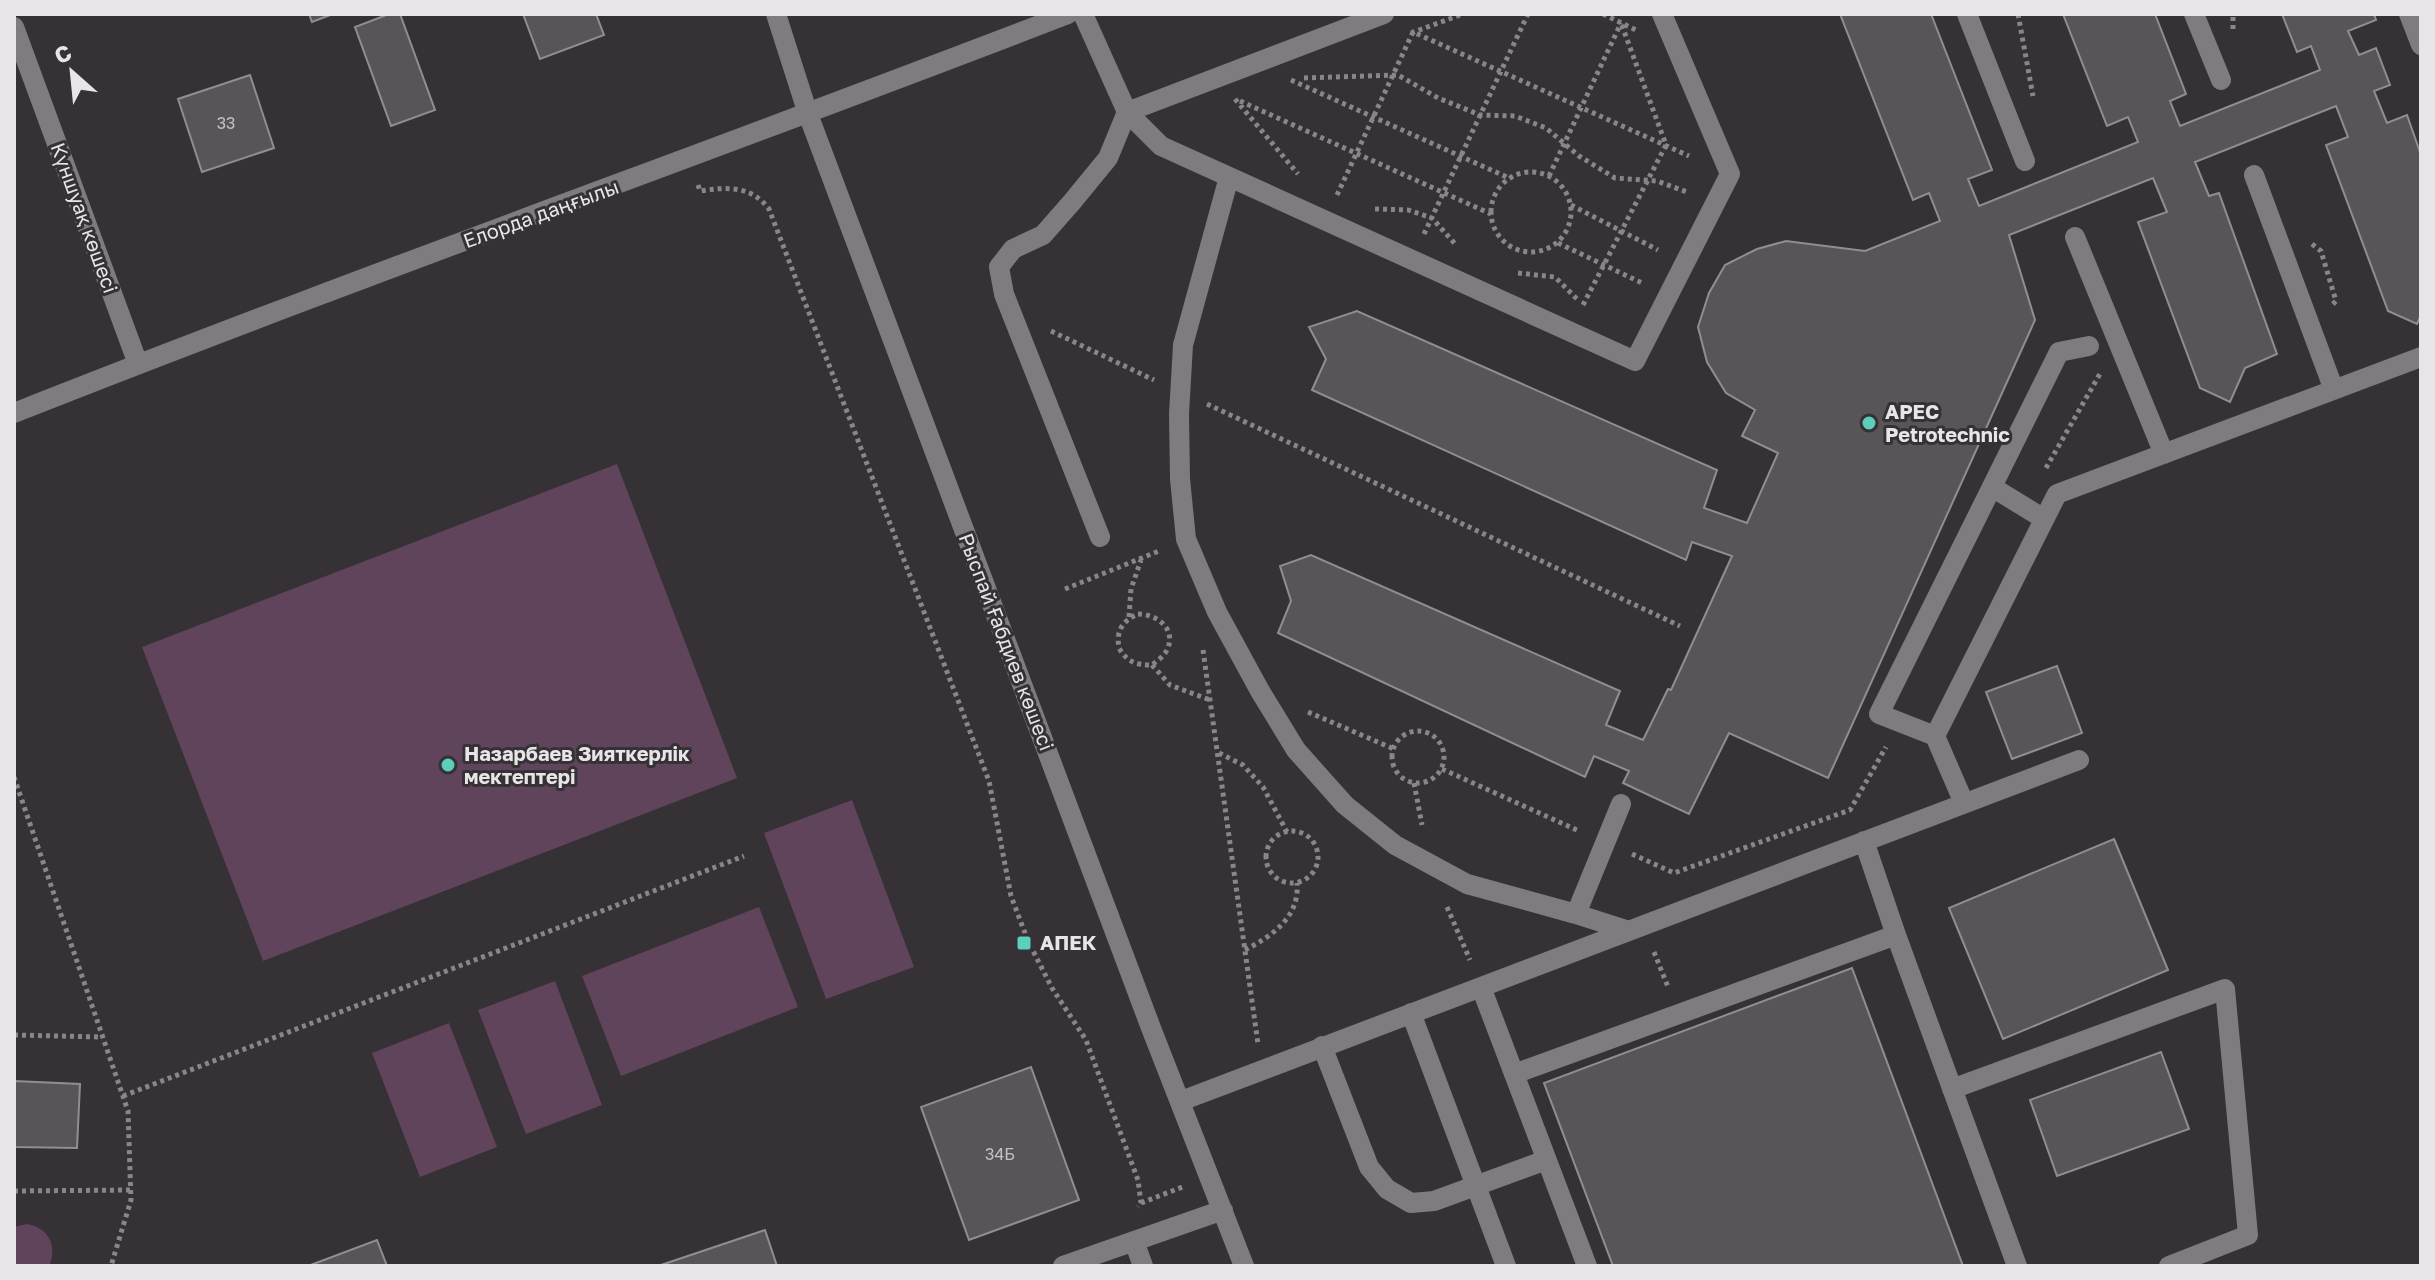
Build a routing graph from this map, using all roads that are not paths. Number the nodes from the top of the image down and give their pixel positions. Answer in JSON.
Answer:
{"nodes":[{"id":1,"x":776,"y":14,"type":"edge"},
{"id":2,"x":1068,"y":14,"type":"edge"},
{"id":3,"x":1083,"y":14,"type":"edge"},
{"id":4,"x":1384,"y":14,"type":"edge"},
{"id":5,"x":1662,"y":14,"type":"edge"},
{"id":6,"x":1967,"y":14,"type":"edge"},
{"id":7,"x":2194,"y":14,"type":"edge"},
{"id":8,"x":2409,"y":14,"type":"edge"},
{"id":9,"x":14,"y":27,"type":"edge"},
{"id":10,"x":2421,"y":45,"type":"edge"},
{"id":11,"x":2221,"y":80,"type":"dead end"},
{"id":12,"x":1127,"y":112,"type":"junction"},
{"id":13,"x":808,"y":114,"type":"junction"},
{"id":14,"x":2025,"y":161,"type":"dead end"},
{"id":15,"x":2254,"y":175,"type":"dead end"},
{"id":16,"x":1229,"y":177,"type":"junction"},
{"id":17,"x":2075,"y":237,"type":"dead end"},
{"id":18,"x":2089,"y":346,"type":"dead end"},
{"id":19,"x":2421,"y":357,"type":"edge"},
{"id":20,"x":138,"y":364,"type":"junction"},
{"id":21,"x":2334,"y":390,"type":"junction"},
{"id":22,"x":14,"y":413,"type":"edge"},
{"id":23,"x":2164,"y":454,"type":"junction"},
{"id":24,"x":1992,"y":487,"type":"junction"},
{"id":25,"x":2044,"y":519,"type":"junction"},
{"id":26,"x":1100,"y":537,"type":"dead end"},
{"id":27,"x":1935,"y":736,"type":"junction"},
{"id":28,"x":2079,"y":760,"type":"dead end"},
{"id":29,"x":1964,"y":803,"type":"junction"},
{"id":30,"x":1621,"y":804,"type":"dead end"},
{"id":31,"x":1864,"y":841,"type":"junction"},
{"id":32,"x":1576,"y":914,"type":"junction"},
{"id":33,"x":1626,"y":930,"type":"junction"},
{"id":34,"x":1896,"y":935,"type":"junction"},
{"id":35,"x":1481,"y":987,"type":"junction"},
{"id":36,"x":1411,"y":1013,"type":"junction"},
{"id":37,"x":1322,"y":1046,"type":"junction"},
{"id":38,"x":1514,"y":1074,"type":"junction"},
{"id":39,"x":1952,"y":1089,"type":"junction"},
{"id":40,"x":1181,"y":1101,"type":"junction"},
{"id":41,"x":1546,"y":1160,"type":"junction"},
{"id":42,"x":1475,"y":1184,"type":"junction"},
{"id":43,"x":1223,"y":1210,"type":"junction"},
{"id":44,"x":1134,"y":1241,"type":"junction"},
{"id":45,"x":1063,"y":1266,"type":"edge"},
{"id":46,"x":1143,"y":1266,"type":"edge"},
{"id":47,"x":1244,"y":1266,"type":"edge"},
{"id":48,"x":1506,"y":1266,"type":"edge"},
{"id":49,"x":1587,"y":1266,"type":"edge"},
{"id":50,"x":2017,"y":1266,"type":"edge"},
{"id":51,"x":2169,"y":1266,"type":"edge"}],
"edges":[{"from":1,"to":13,"type":"street","name":"Рыспай Ғабдиев көшесі"},
{"from":2,"to":13,"type":"street","name":"Елорда даңғылы"},
{"from":3,"to":12,"type":"street"},
{"from":4,"to":12,"type":"street"},
{"from":5,"to":16,"type":"street"},
{"from":6,"to":14,"type":"street"},
{"from":7,"to":11,"type":"street"},
{"from":8,"to":10,"type":"street"},
{"from":9,"to":20,"type":"street","name":"Күншуақ көшесі"},
{"from":12,"to":16,"type":"street"},
{"from":12,"to":26,"type":"street"},
{"from":13,"to":20,"type":"street","name":"Елорда даңғылы"},
{"from":13,"to":40,"type":"street","name":"Рыспай Ғабдиев көшесі"},
{"from":15,"to":21,"type":"street"},
{"from":16,"to":32,"type":"street"},
{"from":17,"to":23,"type":"street"},
{"from":18,"to":24,"type":"street"},
{"from":19,"to":21,"type":"street"},
{"from":20,"to":22,"type":"street","name":"Елорда даңғылы"},
{"from":21,"to":23,"type":"street"},
{"from":23,"to":25,"type":"street"},
{"from":24,"to":25,"type":"street"},
{"from":24,"to":27,"type":"street"},
{"from":25,"to":27,"type":"street"},
{"from":27,"to":29,"type":"street"},
{"from":28,"to":29,"type":"street"},
{"from":29,"to":31,"type":"street"},
{"from":30,"to":32,"type":"street"},
{"from":31,"to":33,"type":"street"},
{"from":31,"to":34,"type":"street"},
{"from":32,"to":33,"type":"street"},
{"from":33,"to":35,"type":"street"},
{"from":34,"to":38,"type":"street"},
{"from":34,"to":39,"type":"street"},
{"from":35,"to":36,"type":"street"},
{"from":35,"to":38,"type":"street"},
{"from":36,"to":37,"type":"street"},
{"from":36,"to":42,"type":"street"},
{"from":37,"to":40,"type":"street"},
{"from":37,"to":42,"type":"street"},
{"from":38,"to":41,"type":"street"},
{"from":39,"to":50,"type":"street"},
{"from":39,"to":51,"type":"street"},
{"from":40,"to":43,"type":"street","name":"Рыспай Ғабдиев көшесі"},
{"from":41,"to":42,"type":"street"},
{"from":41,"to":49,"type":"street"},
{"from":42,"to":48,"type":"street"},
{"from":43,"to":44,"type":"street"},
{"from":43,"to":47,"type":"street","name":"Рыспай Ғабдиев көшесі"},
{"from":44,"to":45,"type":"street"},
{"from":44,"to":46,"type":"street"}]}
